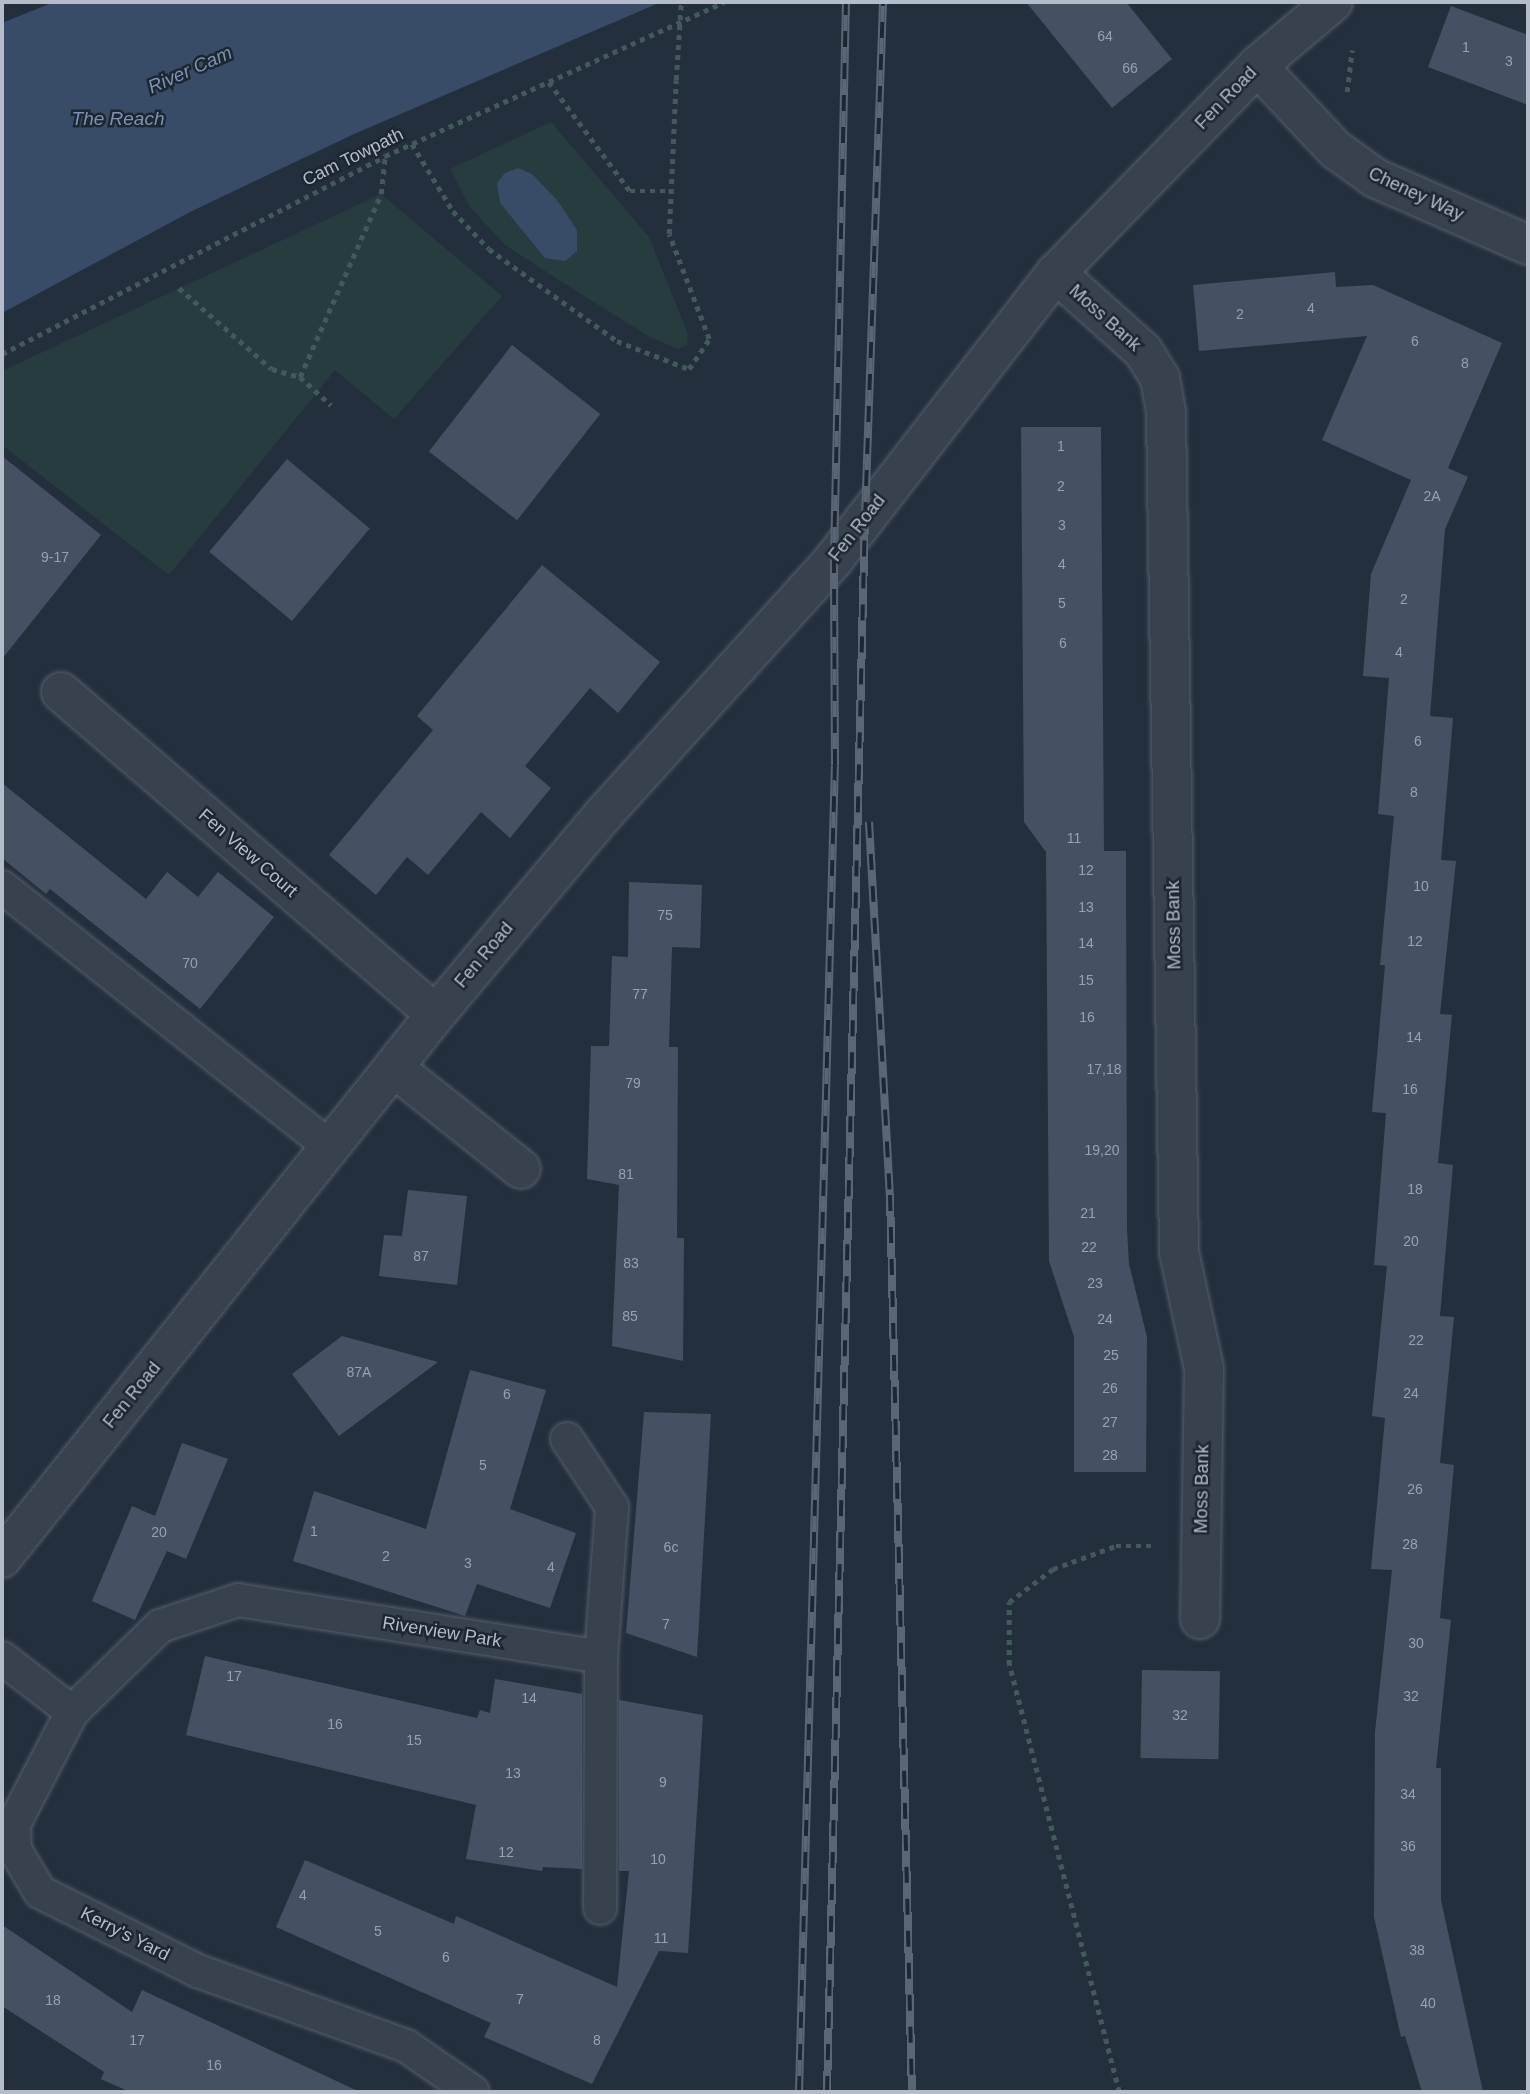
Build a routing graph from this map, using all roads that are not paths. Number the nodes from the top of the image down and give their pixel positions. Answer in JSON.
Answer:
{"nodes":[{"id":1,"x":1333,"y":2,"type":"edge"},
{"id":2,"x":1257,"y":66,"type":"junction"},
{"id":3,"x":1528,"y":245,"type":"edge"},
{"id":4,"x":1056,"y":273,"type":"junction"},
{"id":5,"x":61,"y":692,"type":"dead end"},
{"id":6,"x":2,"y":887,"type":"edge"},
{"id":7,"x":436,"y":1014,"type":"junction"},
{"id":8,"x":394,"y":1068,"type":"junction"},
{"id":9,"x":330,"y":1147,"type":"junction"},
{"id":10,"x":522,"y":1169,"type":"dead end"},
{"id":11,"x":567,"y":1439,"type":"dead end"},
{"id":12,"x":2,"y":1558,"type":"edge"},
{"id":13,"x":1200,"y":1619,"type":"dead end"},
{"id":14,"x":601,"y":1657,"type":"junction"},
{"id":15,"x":2,"y":1658,"type":"edge"},
{"id":16,"x":72,"y":1712,"type":"junction"},
{"id":17,"x":600,"y":1909,"type":"dead end"},
{"id":18,"x":473,"y":2092,"type":"edge"}],
"edges":[{"from":1,"to":2,"type":"street","name":"Fen Road"},
{"from":2,"to":3,"type":"street","name":"Cheney Way"},
{"from":2,"to":4,"type":"street","name":"Fen Road"},
{"from":4,"to":7,"type":"street","name":"Fen Road"},
{"from":4,"to":13,"type":"street","name":"Moss Bank"},
{"from":5,"to":7,"type":"street","name":"Fen View Court"},
{"from":6,"to":9,"type":"lane"},
{"from":7,"to":8,"type":"street","name":"Fen Road"},
{"from":8,"to":9,"type":"street","name":"Fen Road"},
{"from":8,"to":10,"type":"street"},
{"from":9,"to":12,"type":"street","name":"Fen Road"},
{"from":11,"to":14,"type":"lane"},
{"from":14,"to":16,"type":"lane","name":"Riverview Park"},
{"from":14,"to":17,"type":"lane"},
{"from":15,"to":16,"type":"lane"},
{"from":16,"to":18,"type":"lane","name":"Kerry's Yard"}]}
